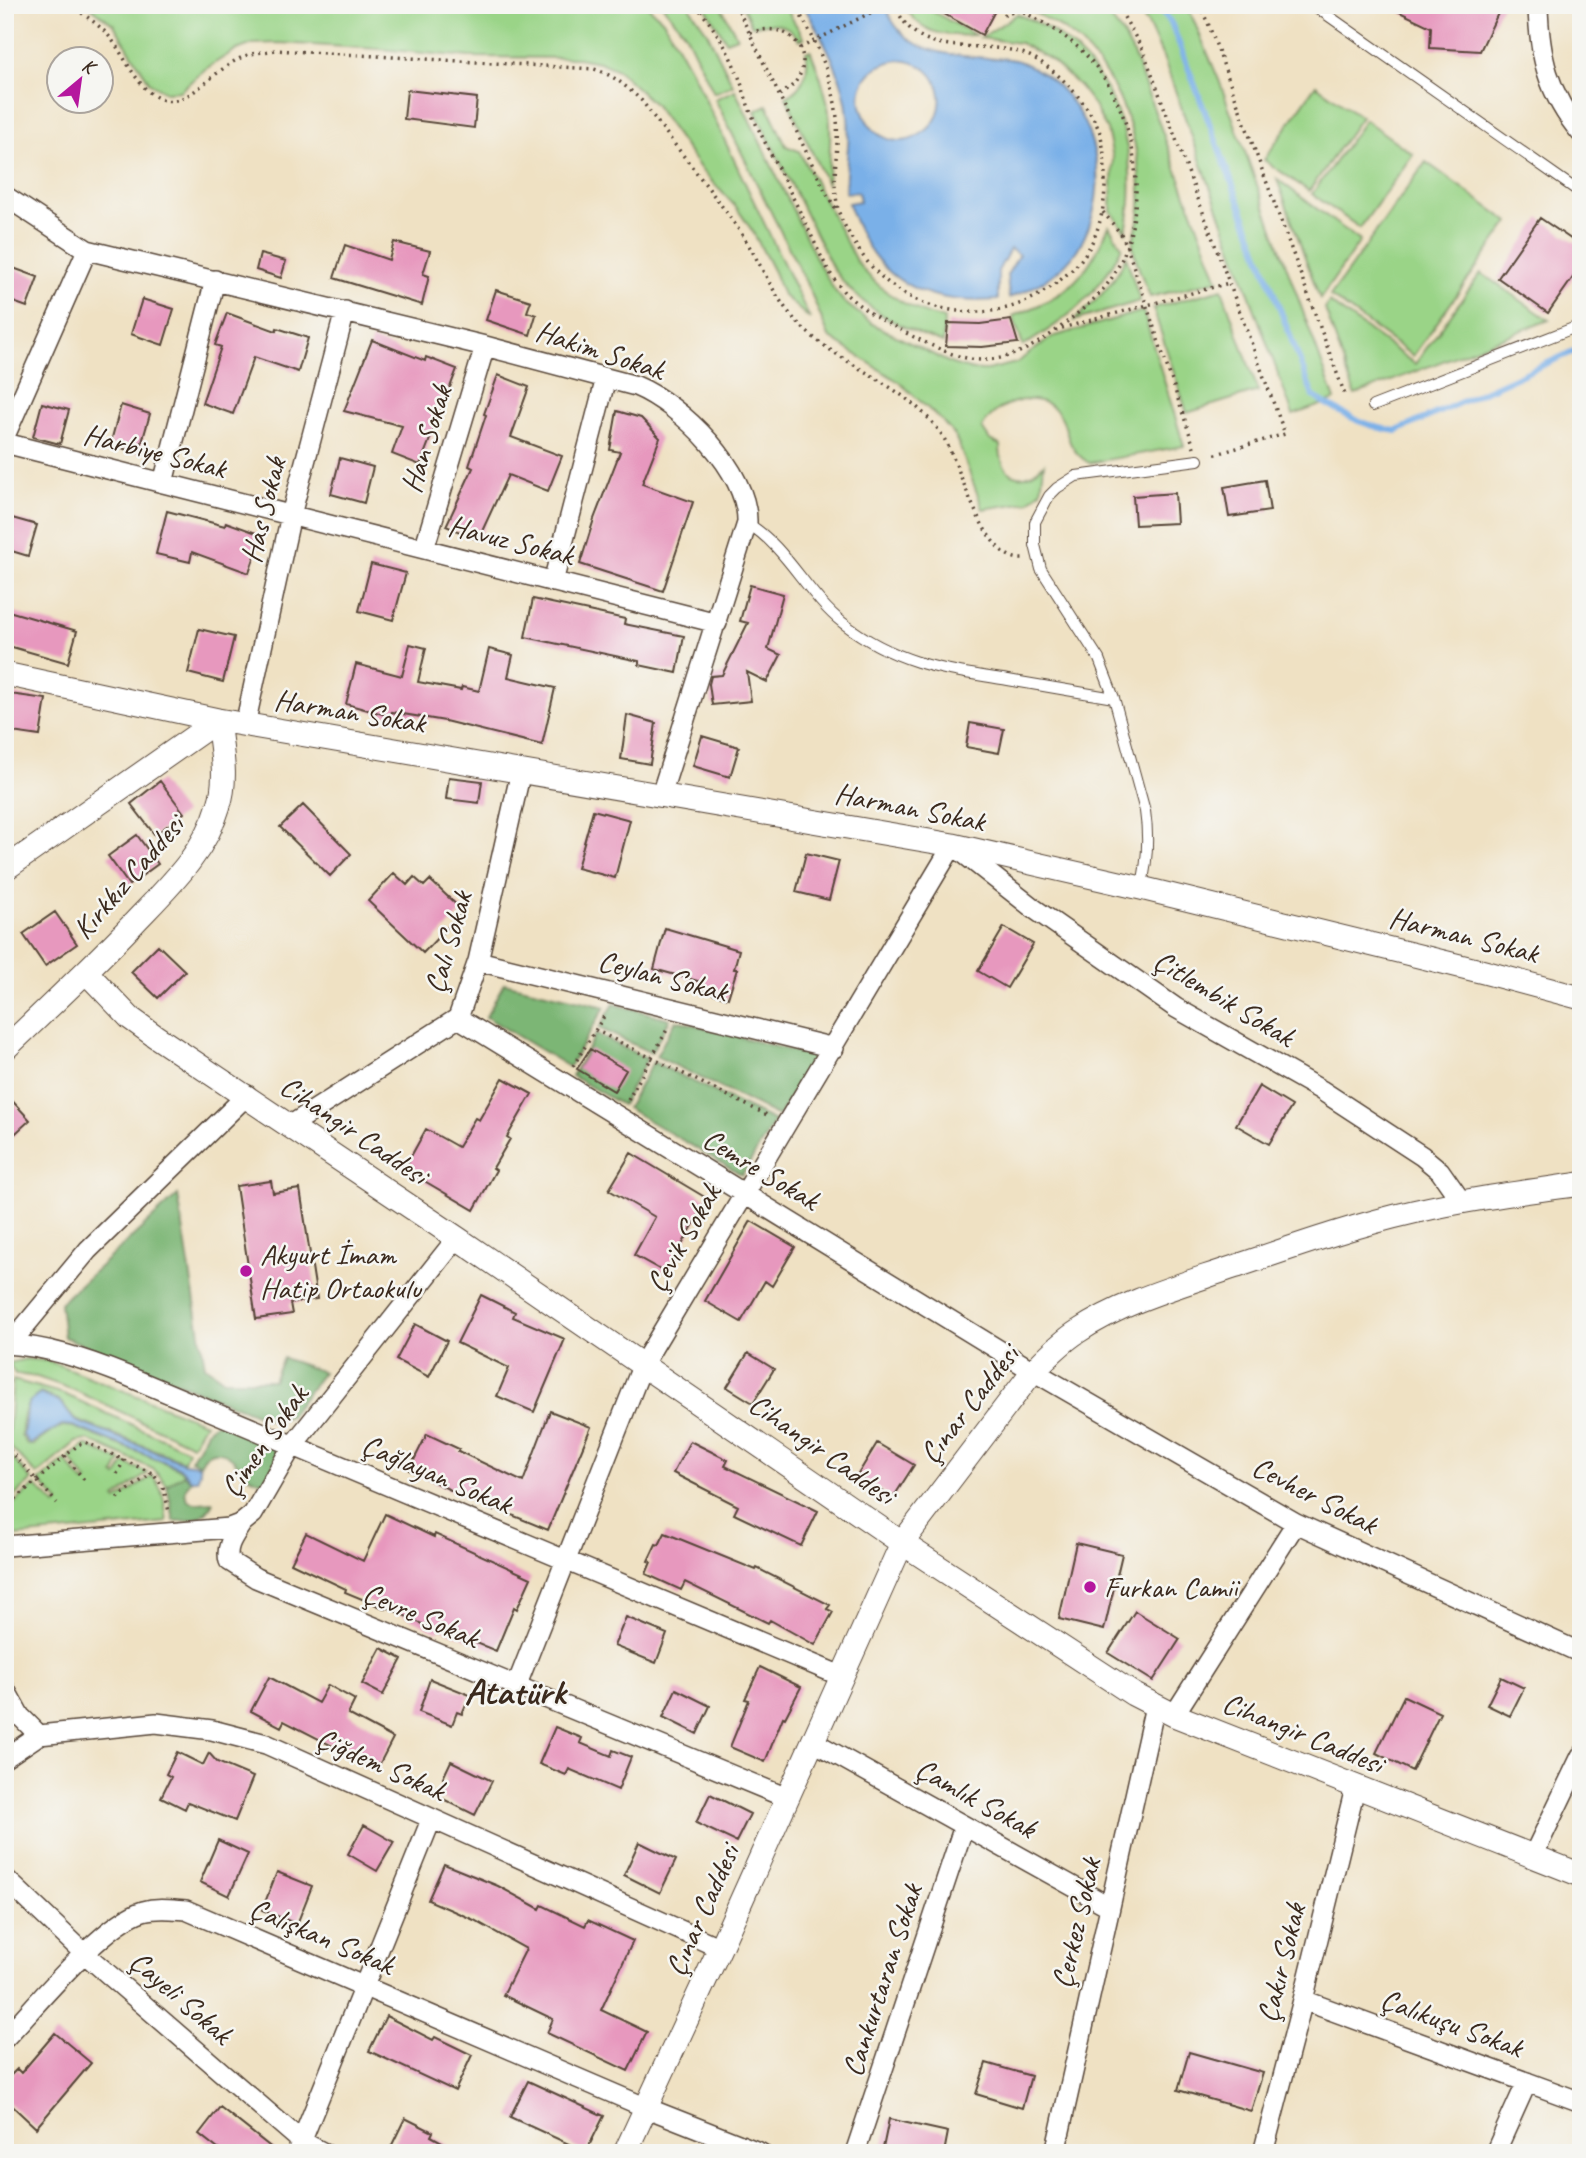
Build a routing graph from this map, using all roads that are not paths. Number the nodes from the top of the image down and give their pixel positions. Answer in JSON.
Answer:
{"nodes":[{"id":1,"x":1313,"y":5,"type":"edge"},
{"id":2,"x":1538,"y":5,"type":"edge"},
{"id":3,"x":1581,"y":133,"type":"edge"},
{"id":4,"x":1581,"y":193,"type":"edge"},
{"id":5,"x":5,"y":196,"type":"edge"},
{"id":6,"x":87,"y":250,"type":"junction"},
{"id":7,"x":215,"y":280,"type":"junction"},
{"id":8,"x":345,"y":311,"type":"junction"},
{"id":9,"x":1581,"y":325,"type":"edge"},
{"id":10,"x":485,"y":346,"type":"junction"},
{"id":11,"x":606,"y":378,"type":"junction"},
{"id":12,"x":1373,"y":406,"type":"dead end"},
{"id":13,"x":5,"y":436,"type":"edge"},
{"id":14,"x":5,"y":443,"type":"edge"},
{"id":15,"x":1198,"y":460,"type":"road end"},
{"id":16,"x":163,"y":483,"type":"junction"},
{"id":17,"x":291,"y":515,"type":"junction"},
{"id":18,"x":747,"y":523,"type":"junction"},
{"id":19,"x":424,"y":549,"type":"junction"},
{"id":20,"x":553,"y":582,"type":"junction"},
{"id":21,"x":717,"y":623,"type":"junction"},
{"id":22,"x":5,"y":674,"type":"edge"},
{"id":23,"x":1114,"y":698,"type":"junction"},
{"id":24,"x":218,"y":720,"type":"junction"},
{"id":25,"x":245,"y":725,"type":"junction"},
{"id":26,"x":521,"y":771,"type":"junction"},
{"id":27,"x":661,"y":794,"type":"junction"},
{"id":28,"x":953,"y":845,"type":"junction"},
{"id":29,"x":5,"y":869,"type":"edge"},
{"id":30,"x":1141,"y":888,"type":"junction"},
{"id":31,"x":478,"y":961,"type":"junction"},
{"id":32,"x":86,"y":972,"type":"junction"},
{"id":33,"x":1581,"y":998,"type":"edge"},
{"id":34,"x":458,"y":1018,"type":"junction"},
{"id":35,"x":834,"y":1048,"type":"junction"},
{"id":36,"x":5,"y":1049,"type":"edge"},
{"id":37,"x":247,"y":1095,"type":"junction"},
{"id":38,"x":291,"y":1125,"type":"junction"},
{"id":39,"x":1581,"y":1184,"type":"edge"},
{"id":40,"x":744,"y":1193,"type":"junction"},
{"id":41,"x":1461,"y":1201,"type":"junction"},
{"id":42,"x":457,"y":1238,"type":"junction"},
{"id":43,"x":7,"y":1344,"type":"edge"},
{"id":44,"x":643,"y":1364,"type":"junction"},
{"id":45,"x":1033,"y":1371,"type":"junction"},
{"id":46,"x":293,"y":1445,"type":"junction"},
{"id":47,"x":1296,"y":1523,"type":"junction"},
{"id":48,"x":242,"y":1524,"type":"junction"},
{"id":49,"x":902,"y":1542,"type":"junction"},
{"id":50,"x":5,"y":1546,"type":"edge"},
{"id":51,"x":566,"y":1562,"type":"junction"},
{"id":52,"x":1581,"y":1653,"type":"edge"},
{"id":53,"x":841,"y":1676,"type":"junction"},
{"id":54,"x":516,"y":1687,"type":"junction"},
{"id":55,"x":5,"y":1689,"type":"edge"},
{"id":56,"x":1164,"y":1711,"type":"junction"},
{"id":57,"x":39,"y":1735,"type":"junction"},
{"id":58,"x":812,"y":1741,"type":"junction"},
{"id":59,"x":1581,"y":1756,"type":"edge"},
{"id":60,"x":5,"y":1758,"type":"edge"},
{"id":61,"x":1355,"y":1788,"type":"junction"},
{"id":62,"x":787,"y":1798,"type":"junction"},
{"id":63,"x":431,"y":1820,"type":"junction"},
{"id":64,"x":964,"y":1826,"type":"junction"},
{"id":65,"x":1533,"y":1856,"type":"junction"},
{"id":66,"x":1581,"y":1875,"type":"edge"},
{"id":67,"x":5,"y":1878,"type":"edge"},
{"id":68,"x":1110,"y":1907,"type":"junction"},
{"id":69,"x":720,"y":1948,"type":"junction"},
{"id":70,"x":85,"y":1954,"type":"junction"},
{"id":71,"x":363,"y":1986,"type":"junction"},
{"id":72,"x":1303,"y":2000,"type":"junction"},
{"id":73,"x":5,"y":2038,"type":"edge"},
{"id":74,"x":1527,"y":2082,"type":"junction"},
{"id":75,"x":1581,"y":2102,"type":"edge"},
{"id":76,"x":647,"y":2108,"type":"junction"},
{"id":77,"x":299,"y":2147,"type":"edge"},
{"id":78,"x":324,"y":2153,"type":"edge"},
{"id":79,"x":625,"y":2153,"type":"edge"},
{"id":80,"x":761,"y":2153,"type":"edge"},
{"id":81,"x":855,"y":2153,"type":"edge"},
{"id":82,"x":1055,"y":2153,"type":"edge"},
{"id":83,"x":1263,"y":2153,"type":"edge"},
{"id":84,"x":1495,"y":2153,"type":"edge"}],
"edges":[{"from":1,"to":4,"type":"lane"},
{"from":2,"to":3,"type":"street"},
{"from":5,"to":6,"type":"street"},
{"from":6,"to":7,"type":"street","name":"Hakim Sokak"},
{"from":6,"to":13,"type":"street"},
{"from":7,"to":8,"type":"street","name":"Hakim Sokak"},
{"from":7,"to":16,"type":"street"},
{"from":8,"to":10,"type":"street","name":"Hakim Sokak"},
{"from":8,"to":17,"type":"street","name":"Has Sokak"},
{"from":9,"to":12,"type":"lane"},
{"from":10,"to":11,"type":"street","name":"Hakim Sokak"},
{"from":10,"to":19,"type":"street","name":"Han Sokak"},
{"from":11,"to":18,"type":"street","name":"Hakim Sokak"},
{"from":11,"to":20,"type":"street"},
{"from":14,"to":16,"type":"street","name":"Harbiye Sokak"},
{"from":15,"to":23,"type":"lane"},
{"from":16,"to":17,"type":"street","name":"Harbiye Sokak"},
{"from":17,"to":19,"type":"street","name":"Havuz Sokak"},
{"from":17,"to":25,"type":"street","name":"Has Sokak"},
{"from":18,"to":21,"type":"street","name":"Hakim Sokak"},
{"from":18,"to":23,"type":"lane"},
{"from":19,"to":20,"type":"street","name":"Havuz Sokak"},
{"from":20,"to":21,"type":"street","name":"Havuz Sokak"},
{"from":21,"to":27,"type":"street","name":"Hakim Sokak"},
{"from":22,"to":24,"type":"street"},
{"from":23,"to":30,"type":"lane"},
{"from":24,"to":25,"type":"street","name":"Harman Sokak"},
{"from":24,"to":29,"type":"street"},
{"from":24,"to":32,"type":"street","name":"Kırkkız Caddesi"},
{"from":25,"to":26,"type":"street","name":"Harman Sokak"},
{"from":26,"to":27,"type":"street","name":"Harman Sokak"},
{"from":26,"to":31,"type":"street","name":"Çalı Sokak"},
{"from":27,"to":28,"type":"street","name":"Harman Sokak"},
{"from":28,"to":30,"type":"street","name":"Harman Sokak"},
{"from":28,"to":35,"type":"street","name":"Çevik Sokak"},
{"from":28,"to":41,"type":"street","name":"Çitlembik Sokak"},
{"from":30,"to":33,"type":"street","name":"Harman Sokak"},
{"from":31,"to":34,"type":"street","name":"Çalı Sokak"},
{"from":31,"to":35,"type":"street","name":"Ceylan Sokak"},
{"from":32,"to":36,"type":"street","name":"Kırkkız Caddesi"},
{"from":32,"to":37,"type":"street","name":"Cihangir Caddesi"},
{"from":34,"to":38,"type":"street","name":"Çalı Sokak"},
{"from":34,"to":40,"type":"street","name":"Cemre Sokak"},
{"from":35,"to":40,"type":"street","name":"Çevik Sokak"},
{"from":37,"to":38,"type":"street","name":"Cihangir Caddesi"},
{"from":37,"to":43,"type":"street"},
{"from":38,"to":42,"type":"street","name":"Cihangir Caddesi"},
{"from":39,"to":41,"type":"street","name":"Çınar Caddesi"},
{"from":40,"to":44,"type":"street","name":"Çevik Sokak"},
{"from":40,"to":45,"type":"street","name":"Cemre Sokak"},
{"from":41,"to":45,"type":"street","name":"Çınar Caddesi"},
{"from":42,"to":44,"type":"street","name":"Cihangir Caddesi"},
{"from":42,"to":46,"type":"street","name":"Çimen Sokak"},
{"from":43,"to":46,"type":"street","name":"Çağlayan Sokak"},
{"from":44,"to":49,"type":"street","name":"Cihangir Caddesi"},
{"from":44,"to":51,"type":"street","name":"Çevik Sokak"},
{"from":45,"to":47,"type":"street","name":"Cevher Sokak"},
{"from":45,"to":49,"type":"street","name":"Çınar Caddesi"},
{"from":46,"to":48,"type":"street","name":"Çimen Sokak"},
{"from":46,"to":51,"type":"street","name":"Çağlayan Sokak"},
{"from":47,"to":52,"type":"street","name":"Cevher Sokak"},
{"from":47,"to":56,"type":"street","name":"Çerkez Sokak"},
{"from":48,"to":50,"type":"street","name":"Çimen Sokak"},
{"from":48,"to":54,"type":"street","name":"Çevre Sokak"},
{"from":49,"to":53,"type":"street","name":"Çınar Caddesi"},
{"from":49,"to":56,"type":"street","name":"Cihangir Caddesi"},
{"from":51,"to":53,"type":"street","name":"Çağlayan Sokak"},
{"from":51,"to":54,"type":"street","name":"Çevik Sokak"},
{"from":53,"to":58,"type":"street","name":"Çınar Caddesi"},
{"from":54,"to":62,"type":"street","name":"Çevre Sokak"},
{"from":55,"to":57,"type":"street"},
{"from":56,"to":61,"type":"street","name":"Cihangir Caddesi"},
{"from":56,"to":68,"type":"street","name":"Çerkez Sokak"},
{"from":57,"to":60,"type":"street","name":"Çiğdem Sokak"},
{"from":57,"to":63,"type":"street","name":"Çiğdem Sokak"},
{"from":58,"to":62,"type":"street","name":"Çınar Caddesi"},
{"from":58,"to":64,"type":"street","name":"Çamlık Sokak"},
{"from":59,"to":65,"type":"street"},
{"from":61,"to":65,"type":"street","name":"Cihangir Caddesi"},
{"from":61,"to":72,"type":"street","name":"Çakır Sokak"},
{"from":62,"to":69,"type":"street","name":"Çınar Caddesi"},
{"from":63,"to":69,"type":"street","name":"Çiğdem Sokak"},
{"from":63,"to":71,"type":"street"},
{"from":64,"to":68,"type":"street","name":"Çamlık Sokak"},
{"from":64,"to":81,"type":"street","name":"Cankurtaran Sokak"},
{"from":65,"to":66,"type":"street","name":"Cihangir Caddesi"},
{"from":67,"to":70,"type":"street","name":"Çayeli Sokak"},
{"from":68,"to":82,"type":"street","name":"Çerkez Sokak"},
{"from":69,"to":76,"type":"street","name":"Çınar Caddesi"},
{"from":70,"to":71,"type":"street","name":"Çalışkan Sokak"},
{"from":70,"to":73,"type":"street","name":"Çalışkan Sokak"},
{"from":70,"to":77,"type":"street","name":"Çayeli Sokak"},
{"from":71,"to":76,"type":"street","name":"Çalışkan Sokak"},
{"from":71,"to":77,"type":"street"},
{"from":72,"to":74,"type":"street","name":"Çalıkuşu Sokak"},
{"from":72,"to":83,"type":"street","name":"Çakır Sokak"},
{"from":74,"to":75,"type":"street","name":"Çalıkuşu Sokak"},
{"from":74,"to":84,"type":"street"},
{"from":76,"to":79,"type":"street","name":"Çınar Caddesi"},
{"from":76,"to":80,"type":"street","name":"Çalışkan Sokak"},
{"from":77,"to":78,"type":"street","name":"Çayeli Sokak"}]}
